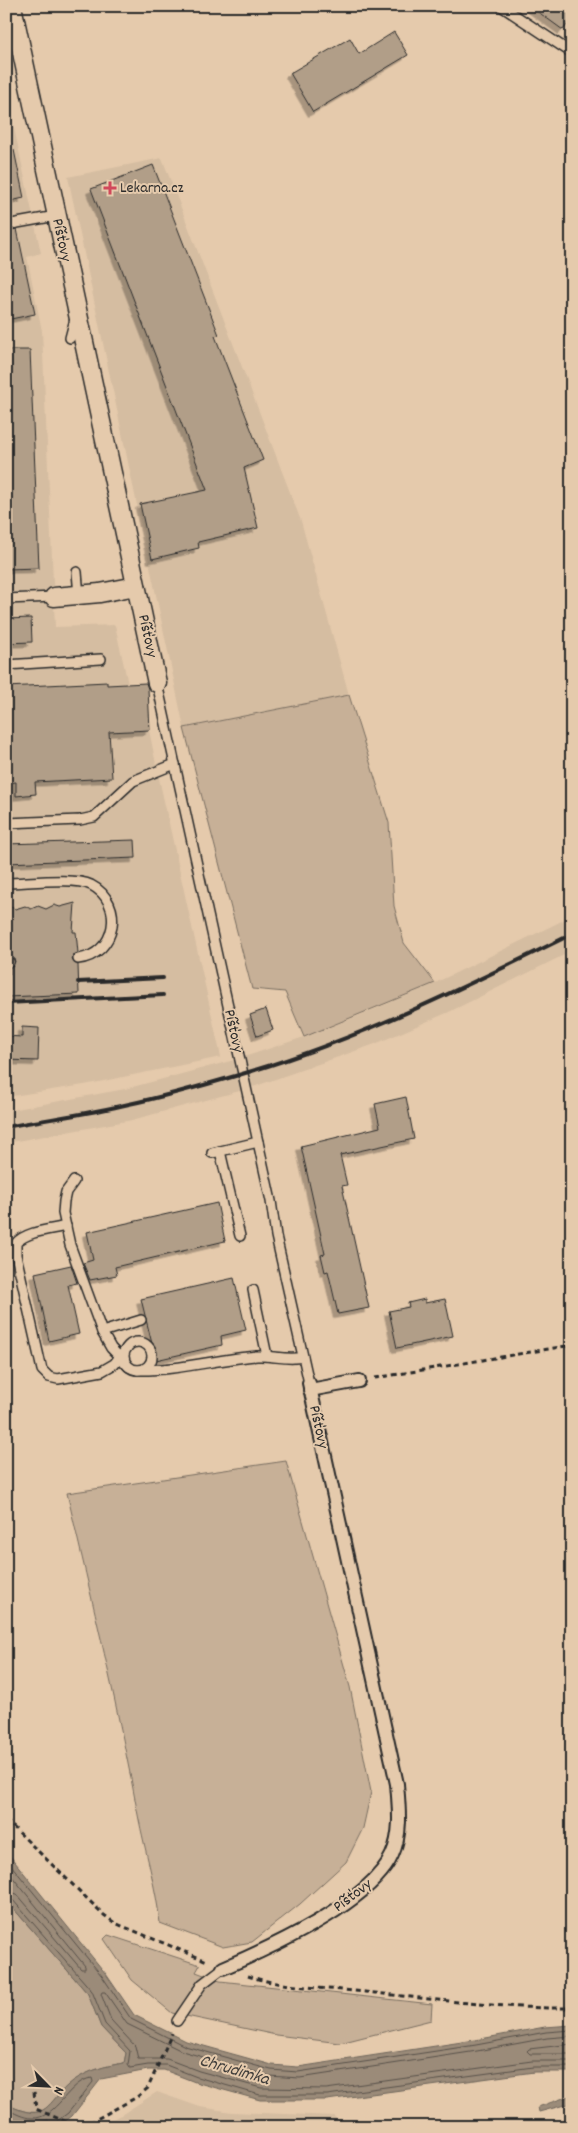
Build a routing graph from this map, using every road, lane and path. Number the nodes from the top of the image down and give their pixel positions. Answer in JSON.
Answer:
{"nodes":[{"id":1,"x":501,"y":6,"type":"edge"},
{"id":2,"x":11,"y":18,"type":"edge"},
{"id":3,"x":572,"y":53,"type":"edge"},
{"id":4,"x":56,"y":216,"type":"junction"},
{"id":5,"x":6,"y":225,"type":"edge"},
{"id":6,"x":77,"y":310,"type":"junction"},
{"id":7,"x":70,"y":338,"type":"dead end"},
{"id":8,"x":77,"y":572,"type":"dead end"},
{"id":9,"x":136,"y":586,"type":"junction"},
{"id":10,"x":80,"y":596,"type":"junction"},
{"id":11,"x":54,"y":597,"type":"joint"},
{"id":12,"x":6,"y":599,"type":"edge"},
{"id":13,"x":101,"y":659,"type":"dead end"},
{"id":14,"x":6,"y":665,"type":"edge"},
{"id":15,"x":157,"y":683,"type":"joint"},
{"id":16,"x":175,"y":764,"type":"junction"},
{"id":17,"x":6,"y":823,"type":"edge"},
{"id":18,"x":6,"y":883,"type":"edge"},
{"id":19,"x":78,"y":959,"type":"dead end"},
{"id":20,"x":258,"y":1142,"type":"junction"},
{"id":21,"x":74,"y":1181,"type":"dead end"},
{"id":22,"x":66,"y":1226,"type":"junction"},
{"id":23,"x":240,"y":1236,"type":"dead end"},
{"id":24,"x":253,"y":1290,"type":"dead end"},
{"id":25,"x":141,"y":1320,"type":"dead end"},
{"id":26,"x":102,"y":1332,"type":"junction"},
{"id":27,"x":572,"y":1345,"type":"edge"},
{"id":28,"x":127,"y":1348,"type":"junction"},
{"id":29,"x":267,"y":1356,"type":"junction"},
{"id":30,"x":303,"y":1356,"type":"junction"},
{"id":31,"x":120,"y":1358,"type":"junction"},
{"id":32,"x":133,"y":1368,"type":"junction"},
{"id":33,"x":359,"y":1381,"type":"joint"},
{"id":34,"x":310,"y":1387,"type":"junction"},
{"id":35,"x":6,"y":1820,"type":"edge"},
{"id":36,"x":224,"y":1968,"type":"junction"},
{"id":37,"x":572,"y":2008,"type":"edge"},
{"id":38,"x":178,"y":2021,"type":"joint"},
{"id":39,"x":33,"y":2083,"type":"dead end"},
{"id":40,"x":83,"y":2126,"type":"edge"}],
"edges":[{"from":1,"to":3,"type":"lane"},
{"from":2,"to":4,"type":"street","name":"Píšťovy"},
{"from":4,"to":5,"type":"lane"},
{"from":4,"to":6,"type":"street","name":"Píšťovy"},
{"from":6,"to":7,"type":"lane"},
{"from":6,"to":9,"type":"street","name":"Píšťovy"},
{"from":8,"to":10,"type":"lane"},
{"from":9,"to":10,"type":"street"},
{"from":9,"to":15,"type":"street","name":"Píšťovy"},
{"from":10,"to":11,"type":"street"},
{"from":11,"to":12,"type":"lane"},
{"from":13,"to":14,"type":"lane"},
{"from":15,"to":16,"type":"lane","name":"Píšťovy"},
{"from":16,"to":17,"type":"lane"},
{"from":16,"to":20,"type":"lane","name":"Píšťovy"},
{"from":18,"to":19,"type":"lane"},
{"from":20,"to":23,"type":"lane"},
{"from":20,"to":30,"type":"lane","name":"Píšťovy"},
{"from":21,"to":22,"type":"lane"},
{"from":22,"to":26,"type":"lane"},
{"from":22,"to":31,"type":"lane"},
{"from":24,"to":29,"type":"lane"},
{"from":25,"to":26,"type":"lane"},
{"from":26,"to":31,"type":"lane"},
{"from":27,"to":33,"type":"path"},
{"from":28,"to":31,"type":"lane"},
{"from":28,"to":32,"type":"lane"},
{"from":28,"to":32,"type":"lane"},
{"from":29,"to":30,"type":"lane"},
{"from":29,"to":32,"type":"lane"},
{"from":30,"to":34,"type":"lane","name":"Píšťovy"},
{"from":31,"to":32,"type":"lane"},
{"from":33,"to":34,"type":"street"},
{"from":34,"to":36,"type":"street","name":"Píšťovy"},
{"from":35,"to":36,"type":"path"},
{"from":36,"to":37,"type":"path"},
{"from":36,"to":38,"type":"lane"},
{"from":38,"to":40,"type":"path"},
{"from":39,"to":40,"type":"path"}]}
